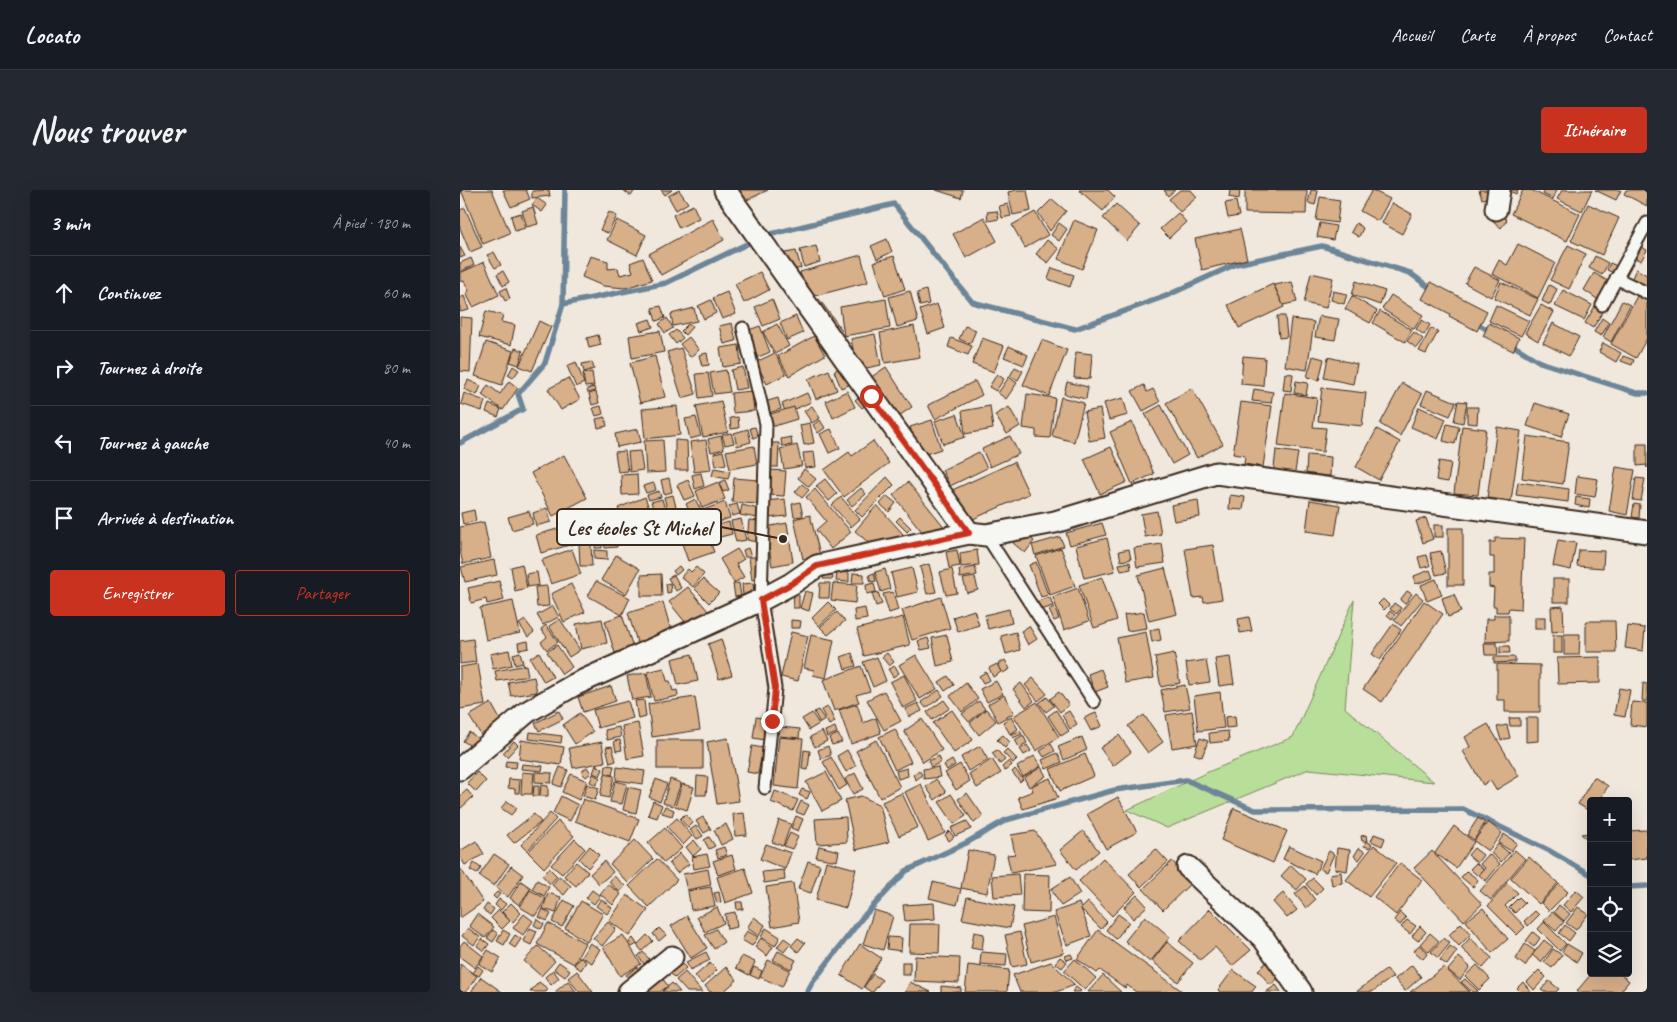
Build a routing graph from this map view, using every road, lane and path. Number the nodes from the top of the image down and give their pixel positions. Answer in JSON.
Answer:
{"nodes":[{"id":1,"x":725,"y":190,"type":"edge"},
{"id":2,"x":1647,"y":224,"type":"edge"},
{"id":3,"x":1616,"y":278,"type":"junction"},
{"id":4,"x":1647,"y":293,"type":"edge"},
{"id":5,"x":1602,"y":305,"type":"dead end"},
{"id":6,"x":743,"y":328,"type":"dead end"},
{"id":7,"x":1647,"y":532,"type":"edge"},
{"id":8,"x":977,"y":534,"type":"junction"},
{"id":9,"x":761,"y":600,"type":"junction"},
{"id":10,"x":1094,"y":702,"type":"dead end"},
{"id":11,"x":460,"y":769,"type":"edge"},
{"id":12,"x":765,"y":788,"type":"dead end"},
{"id":13,"x":1188,"y":867,"type":"dead end"},
{"id":14,"x":672,"y":957,"type":"dead end"},
{"id":15,"x":630,"y":992,"type":"edge"},
{"id":16,"x":1301,"y":992,"type":"edge"}],
"edges":[{"from":1,"to":8,"type":"street"},
{"from":2,"to":3,"type":"lane"},
{"from":3,"to":4,"type":"lane"},
{"from":3,"to":5,"type":"lane"},
{"from":6,"to":9,"type":"lane"},
{"from":7,"to":8,"type":"street"},
{"from":8,"to":9,"type":"street"},
{"from":8,"to":10,"type":"lane"},
{"from":9,"to":11,"type":"street"},
{"from":9,"to":12,"type":"lane"},
{"from":13,"to":16,"type":"street"},
{"from":14,"to":15,"type":"street"}]}
